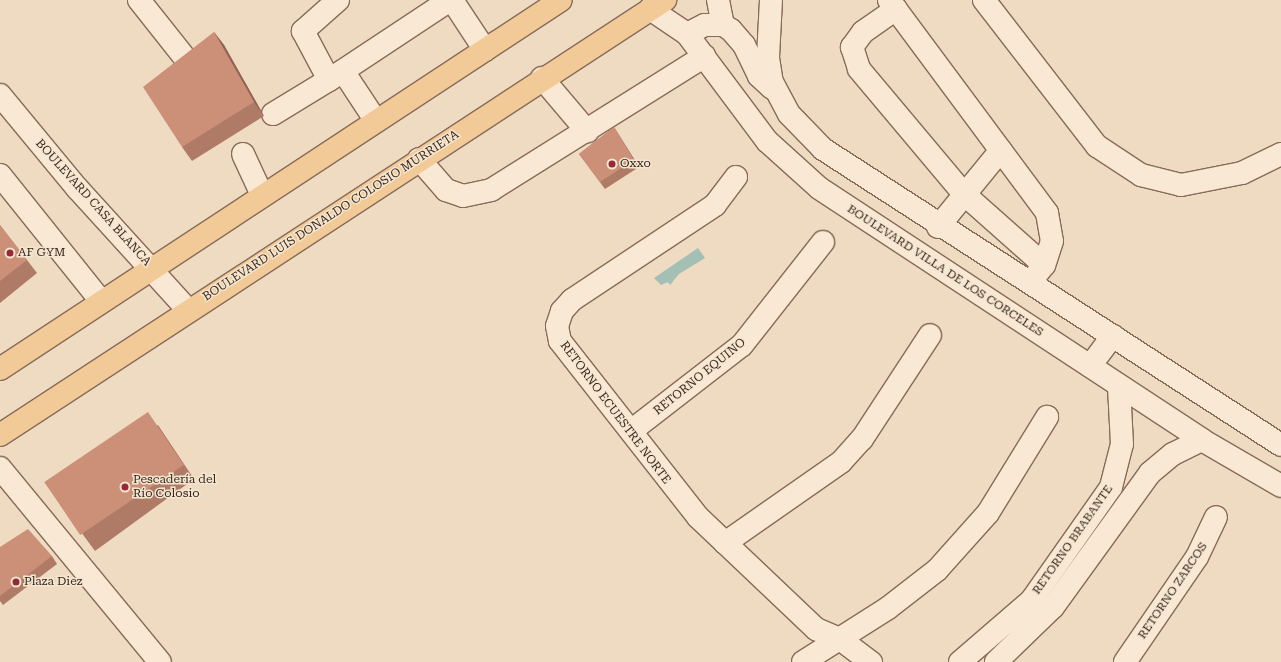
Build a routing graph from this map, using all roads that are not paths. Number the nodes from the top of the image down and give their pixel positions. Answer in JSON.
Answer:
{"nodes":[{"id":1,"x":338,"y":0,"type":"edge"},
{"id":2,"x":451,"y":0,"type":"edge"},
{"id":3,"x":561,"y":0,"type":"edge"},
{"id":4,"x":718,"y":0,"type":"edge"},
{"id":5,"x":771,"y":0,"type":"edge"},
{"id":6,"x":984,"y":0,"type":"edge"},
{"id":7,"x":144,"y":2,"type":"edge"},
{"id":8,"x":893,"y":4,"type":"edge"},
{"id":9,"x":658,"y":5,"type":"edge"},
{"id":10,"x":723,"y":25,"type":"junction"},
{"id":11,"x":687,"y":34,"type":"junction"},
{"id":12,"x":485,"y":50,"type":"junction"},
{"id":13,"x":705,"y":56,"type":"junction"},
{"id":14,"x":188,"y":63,"type":"edge"},
{"id":15,"x":336,"y":75,"type":"junction"},
{"id":16,"x":542,"y":78,"type":"junction"},
{"id":17,"x":775,"y":89,"type":"junction"},
{"id":18,"x":0,"y":95,"type":"edge"},
{"id":19,"x":273,"y":114,"type":"dead end"},
{"id":20,"x":376,"y":121,"type":"junction"},
{"id":21,"x":587,"y":131,"type":"junction"},
{"id":22,"x":806,"y":133,"type":"junction"},
{"id":23,"x":1001,"y":150,"type":"junction"},
{"id":24,"x":243,"y":154,"type":"dead end"},
{"id":25,"x":1281,"y":154,"type":"edge"},
{"id":26,"x":782,"y":158,"type":"junction"},
{"id":27,"x":419,"y":159,"type":"junction"},
{"id":28,"x":0,"y":175,"type":"edge"},
{"id":29,"x":736,"y":177,"type":"dead end"},
{"id":30,"x":964,"y":194,"type":"junction"},
{"id":31,"x":262,"y":195,"type":"junction"},
{"id":32,"x":938,"y":226,"type":"junction"},
{"id":33,"x":823,"y":242,"type":"dead end"},
{"id":34,"x":1044,"y":265,"type":"junction"},
{"id":35,"x":151,"y":267,"type":"junction"},
{"id":36,"x":1030,"y":282,"type":"junction"},
{"id":37,"x":101,"y":301,"type":"junction"},
{"id":38,"x":188,"y":310,"type":"junction"},
{"id":39,"x":930,"y":335,"type":"dead end"},
{"id":40,"x":1113,"y":336,"type":"junction"},
{"id":41,"x":1090,"y":366,"type":"junction"},
{"id":42,"x":0,"y":369,"type":"edge"},
{"id":43,"x":1119,"y":386,"type":"junction"},
{"id":44,"x":1047,"y":417,"type":"dead end"},
{"id":45,"x":631,"y":431,"type":"junction"},
{"id":46,"x":0,"y":435,"type":"edge"},
{"id":47,"x":1202,"y":440,"type":"junction"},
{"id":48,"x":1281,"y":445,"type":"edge"},
{"id":49,"x":0,"y":468,"type":"edge"},
{"id":50,"x":1281,"y":486,"type":"edge"},
{"id":51,"x":1216,"y":517,"type":"dead end"},
{"id":52,"x":725,"y":543,"type":"junction"},
{"id":53,"x":816,"y":629,"type":"junction"},
{"id":54,"x":840,"y":639,"type":"junction"},
{"id":55,"x":817,"y":659,"type":"edge"},
{"id":56,"x":160,"y":662,"type":"edge"},
{"id":57,"x":871,"y":662,"type":"edge"},
{"id":58,"x":960,"y":662,"type":"edge"},
{"id":59,"x":996,"y":662,"type":"edge"},
{"id":60,"x":1125,"y":662,"type":"edge"}],
"edges":[{"from":1,"to":15,"type":"street"},
{"from":2,"to":12,"type":"street"},
{"from":2,"to":15,"type":"street"},
{"from":3,"to":12,"type":"main road"},
{"from":4,"to":10,"type":"street"},
{"from":5,"to":17,"type":"street"},
{"from":6,"to":25,"type":"street"},
{"from":7,"to":14,"type":"street"},
{"from":8,"to":23,"type":"street"},
{"from":8,"to":30,"type":"street"},
{"from":9,"to":11,"type":"street","name":"BOULEVARD VILLA DE LOS CORCELES"},
{"from":9,"to":16,"type":"main road","name":"BOULEVARD LUIS DONALDO COLOSIO MURRIETA"},
{"from":10,"to":11,"type":"street"},
{"from":10,"to":17,"type":"street"},
{"from":11,"to":13,"type":"street","name":"BOULEVARD VILLA DE LOS CORCELES"},
{"from":12,"to":20,"type":"main road"},
{"from":13,"to":21,"type":"street"},
{"from":13,"to":26,"type":"street","name":"BOULEVARD VILLA DE LOS CORCELES"},
{"from":15,"to":19,"type":"street"},
{"from":15,"to":20,"type":"street"},
{"from":16,"to":21,"type":"street"},
{"from":16,"to":27,"type":"main road","name":"BOULEVARD LUIS DONALDO COLOSIO MURRIETA"},
{"from":17,"to":22,"type":"street"},
{"from":18,"to":35,"type":"street","name":"BOULEVARD CASA BLANCA"},
{"from":20,"to":31,"type":"main road"},
{"from":21,"to":27,"type":"street"},
{"from":22,"to":26,"type":"street"},
{"from":22,"to":32,"type":"street"},
{"from":23,"to":30,"type":"street"},
{"from":23,"to":34,"type":"street"},
{"from":24,"to":31,"type":"street"},
{"from":26,"to":41,"type":"street","name":"BOULEVARD VILLA DE LOS CORCELES"},
{"from":27,"to":38,"type":"main road","name":"BOULEVARD LUIS DONALDO COLOSIO MURRIETA"},
{"from":28,"to":37,"type":"street"},
{"from":29,"to":45,"type":"street","name":"RETORNO ECUESTRE NORTE"},
{"from":30,"to":32,"type":"street"},
{"from":30,"to":34,"type":"street"},
{"from":31,"to":35,"type":"main road"},
{"from":32,"to":36,"type":"street"},
{"from":33,"to":45,"type":"street","name":"RETORNO EQUINO"},
{"from":34,"to":36,"type":"street"},
{"from":35,"to":37,"type":"main road"},
{"from":35,"to":38,"type":"street","name":"BOULEVARD CASA BLANCA"},
{"from":36,"to":40,"type":"street"},
{"from":37,"to":42,"type":"main road"},
{"from":38,"to":46,"type":"main road","name":"BOULEVARD LUIS DONALDO COLOSIO MURRIETA"},
{"from":39,"to":52,"type":"street"},
{"from":40,"to":41,"type":"street"},
{"from":40,"to":48,"type":"street"},
{"from":41,"to":43,"type":"street","name":"BOULEVARD VILLA DE LOS CORCELES"},
{"from":43,"to":47,"type":"street","name":"BOULEVARD VILLA DE LOS CORCELES"},
{"from":43,"to":58,"type":"street","name":"RETORNO BRABANTE"},
{"from":44,"to":54,"type":"street"},
{"from":45,"to":52,"type":"street","name":"RETORNO ECUESTRE NORTE"},
{"from":47,"to":50,"type":"street","name":"BOULEVARD VILLA DE LOS CORCELES"},
{"from":47,"to":59,"type":"street","name":"RETORNO BRABANTE"},
{"from":49,"to":56,"type":"street"},
{"from":51,"to":60,"type":"street","name":"RETORNO ZARCOS"},
{"from":52,"to":53,"type":"street","name":"RETORNO ECUESTRE NORTE"},
{"from":53,"to":54,"type":"street","name":"RETORNO ECUESTRE NORTE"},
{"from":53,"to":55,"type":"street"},
{"from":54,"to":55,"type":"street"},
{"from":54,"to":57,"type":"street","name":"RETORNO ECUESTRE NORTE"}]}
